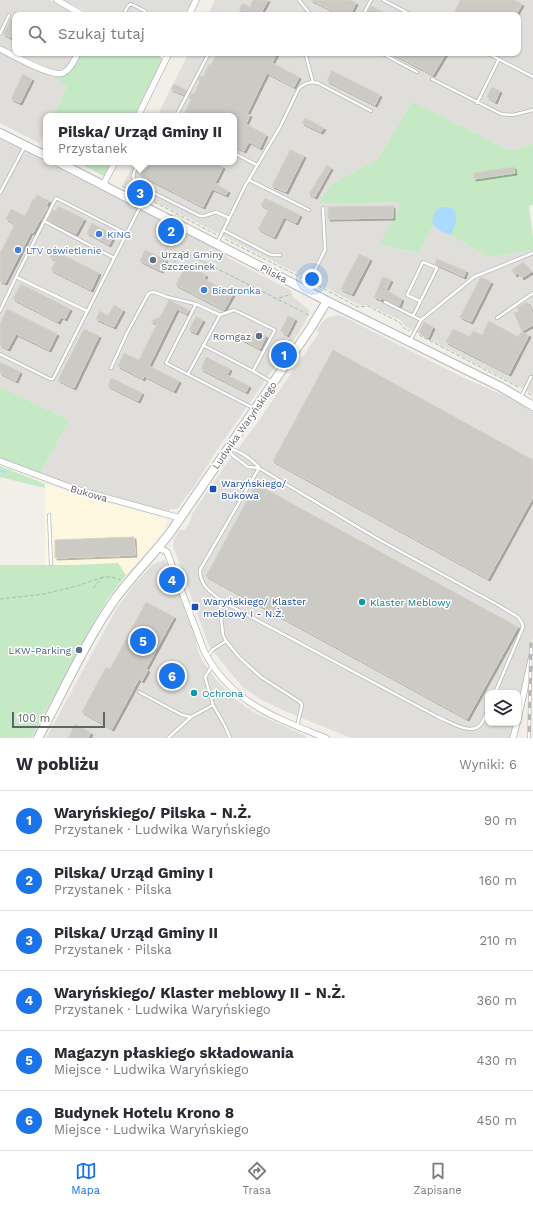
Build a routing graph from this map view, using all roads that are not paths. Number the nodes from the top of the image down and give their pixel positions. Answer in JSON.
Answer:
{"nodes":[{"id":1,"x":56,"y":0,"type":"edge"},
{"id":2,"x":196,"y":0,"type":"edge"},
{"id":3,"x":299,"y":0,"type":"edge"},
{"id":4,"x":371,"y":0,"type":"edge"},
{"id":5,"x":382,"y":0,"type":"edge"},
{"id":6,"x":78,"y":12,"type":"edge"},
{"id":7,"x":125,"y":12,"type":"edge"},
{"id":8,"x":146,"y":12,"type":"edge"},
{"id":9,"x":190,"y":12,"type":"edge"},
{"id":10,"x":309,"y":12,"type":"edge"},
{"id":11,"x":365,"y":12,"type":"edge"},
{"id":12,"x":406,"y":12,"type":"edge"},
{"id":13,"x":9,"y":15,"type":"dead end"},
{"id":14,"x":0,"y":34,"type":"edge"},
{"id":15,"x":0,"y":49,"type":"edge"},
{"id":16,"x":12,"y":55,"type":"edge"},
{"id":17,"x":15,"y":56,"type":"edge"},
{"id":18,"x":76,"y":56,"type":"edge"},
{"id":19,"x":161,"y":56,"type":"edge"},
{"id":20,"x":168,"y":56,"type":"edge"},
{"id":21,"x":207,"y":56,"type":"edge"},
{"id":22,"x":306,"y":56,"type":"edge"},
{"id":23,"x":387,"y":56,"type":"edge"},
{"id":24,"x":493,"y":56,"type":"edge"},
{"id":25,"x":167,"y":59,"type":"junction"},
{"id":26,"x":499,"y":59,"type":"junction"},
{"id":27,"x":417,"y":72,"type":"dead end"},
{"id":28,"x":533,"y":77,"type":"edge"},
{"id":29,"x":432,"y":79,"type":"dead end"},
{"id":30,"x":313,"y":82,"type":"junction"},
{"id":31,"x":477,"y":103,"type":"junction"},
{"id":32,"x":533,"y":110,"type":"edge"},
{"id":33,"x":371,"y":111,"type":"dead end"},
{"id":34,"x":140,"y":113,"type":"edge"},
{"id":35,"x":178,"y":113,"type":"edge"},
{"id":36,"x":0,"y":133,"type":"edge"},
{"id":37,"x":26,"y":145,"type":"junction"},
{"id":38,"x":43,"y":154,"type":"edge"},
{"id":39,"x":237,"y":155,"type":"edge"},
{"id":40,"x":64,"y":165,"type":"edge"},
{"id":41,"x":113,"y":165,"type":"edge"},
{"id":42,"x":138,"y":165,"type":"edge"},
{"id":43,"x":257,"y":166,"type":"junction"},
{"id":44,"x":249,"y":180,"type":"junction"},
{"id":45,"x":103,"y":185,"type":"junction"},
{"id":46,"x":0,"y":193,"type":"edge"},
{"id":47,"x":141,"y":205,"type":"junction"},
{"id":48,"x":324,"y":208,"type":"dead end"},
{"id":49,"x":309,"y":210,"type":"dead end"},
{"id":50,"x":229,"y":218,"type":"junction"},
{"id":51,"x":44,"y":221,"type":"junction"},
{"id":52,"x":223,"y":230,"type":"junction"},
{"id":53,"x":127,"y":234,"type":"junction"},
{"id":54,"x":218,"y":240,"type":"junction"},
{"id":55,"x":533,"y":253,"type":"edge"},
{"id":56,"x":280,"y":255,"type":"dead end"},
{"id":57,"x":114,"y":258,"type":"junction"},
{"id":58,"x":16,"y":277,"type":"junction"},
{"id":59,"x":305,"y":289,"type":"junction"},
{"id":60,"x":533,"y":293,"type":"edge"},
{"id":61,"x":327,"y":301,"type":"junction"},
{"id":62,"x":385,"y":302,"type":"dead end"},
{"id":63,"x":420,"y":302,"type":"junction"},
{"id":64,"x":196,"y":304,"type":"junction"},
{"id":65,"x":0,"y":311,"type":"edge"},
{"id":66,"x":87,"y":311,"type":"junction"},
{"id":67,"x":220,"y":315,"type":"junction"},
{"id":68,"x":413,"y":316,"type":"junction"},
{"id":69,"x":497,"y":318,"type":"dead end"},
{"id":70,"x":421,"y":320,"type":"junction"},
{"id":71,"x":409,"y":342,"type":"junction"},
{"id":72,"x":203,"y":345,"type":"junction"},
{"id":73,"x":0,"y":354,"type":"edge"},
{"id":74,"x":111,"y":368,"type":"dead end"},
{"id":75,"x":253,"y":370,"type":"junction"},
{"id":76,"x":188,"y":374,"type":"junction"},
{"id":77,"x":531,"y":377,"type":"dead end"},
{"id":78,"x":273,"y":383,"type":"junction"},
{"id":79,"x":520,"y":398,"type":"junction"},
{"id":80,"x":533,"y":406,"type":"edge"},
{"id":81,"x":255,"y":409,"type":"junction"},
{"id":82,"x":228,"y":448,"type":"junction"},
{"id":83,"x":0,"y":461,"type":"edge"},
{"id":84,"x":259,"y":468,"type":"junction"},
{"id":85,"x":48,"y":515,"type":"dead end"},
{"id":86,"x":180,"y":518,"type":"junction"},
{"id":87,"x":159,"y":548,"type":"junction"},
{"id":88,"x":51,"y":564,"type":"dead end"},
{"id":89,"x":219,"y":598,"type":"junction"},
{"id":90,"x":226,"y":641,"type":"junction"},
{"id":91,"x":533,"y":654,"type":"edge"},
{"id":92,"x":207,"y":657,"type":"junction"},
{"id":93,"x":212,"y":665,"type":"junction"},
{"id":94,"x":496,"y":690,"type":"edge"},
{"id":95,"x":139,"y":692,"type":"dead end"},
{"id":96,"x":213,"y":705,"type":"junction"},
{"id":97,"x":521,"y":706,"type":"edge"},
{"id":98,"x":485,"y":716,"type":"edge"},
{"id":99,"x":191,"y":717,"type":"junction"},
{"id":100,"x":297,"y":726,"type":"junction"},
{"id":101,"x":516,"y":726,"type":"edge"},
{"id":102,"x":38,"y":738,"type":"edge"},
{"id":103,"x":168,"y":738,"type":"edge"},
{"id":104,"x":230,"y":738,"type":"edge"},
{"id":105,"x":326,"y":738,"type":"edge"},
{"id":106,"x":513,"y":738,"type":"edge"}],
"edges":[{"from":1,"to":6,"type":"street"},
{"from":2,"to":9,"type":"street"},
{"from":3,"to":10,"type":"lane"},
{"from":4,"to":11,"type":"lane"},
{"from":5,"to":12,"type":"lane"},
{"from":7,"to":8,"type":"lane"},
{"from":13,"to":14,"type":"lane"},
{"from":15,"to":16,"type":"street"},
{"from":17,"to":18,"type":"street"},
{"from":19,"to":25,"type":"lane"},
{"from":20,"to":25,"type":"street"},
{"from":21,"to":35,"type":"lane"},
{"from":22,"to":30,"type":"lane"},
{"from":23,"to":27,"type":"lane"},
{"from":24,"to":26,"type":"lane"},
{"from":25,"to":34,"type":"street"},
{"from":26,"to":28,"type":"lane"},
{"from":26,"to":31,"type":"lane"},
{"from":29,"to":31,"type":"lane"},
{"from":30,"to":33,"type":"lane"},
{"from":30,"to":43,"type":"lane"},
{"from":31,"to":32,"type":"lane"},
{"from":36,"to":37,"type":"street"},
{"from":37,"to":38,"type":"street"},
{"from":37,"to":46,"type":"lane"},
{"from":39,"to":43,"type":"lane"},
{"from":40,"to":45,"type":"street","name":"Pilska"},
{"from":41,"to":45,"type":"street"},
{"from":42,"to":50,"type":"lane"},
{"from":43,"to":44,"type":"lane"},
{"from":44,"to":49,"type":"lane"},
{"from":44,"to":50,"type":"lane"},
{"from":45,"to":47,"type":"street","name":"Pilska"},
{"from":47,"to":53,"type":"lane"},
{"from":47,"to":54,"type":"street","name":"Pilska"},
{"from":48,"to":59,"type":"lane"},
{"from":50,"to":52,"type":"lane"},
{"from":51,"to":53,"type":"lane"},
{"from":51,"to":57,"type":"lane"},
{"from":51,"to":58,"type":"lane"},
{"from":52,"to":54,"type":"lane"},
{"from":52,"to":56,"type":"lane"},
{"from":53,"to":57,"type":"lane"},
{"from":54,"to":59,"type":"street","name":"Pilska"},
{"from":55,"to":70,"type":"lane"},
{"from":57,"to":66,"type":"lane"},
{"from":58,"to":65,"type":"lane"},
{"from":58,"to":66,"type":"lane"},
{"from":59,"to":61,"type":"street","name":"Pilska"},
{"from":60,"to":69,"type":"lane"},
{"from":61,"to":71,"type":"street","name":"Pilska"},
{"from":61,"to":78,"type":"street","name":"Ludwika Waryńskiego"},
{"from":62,"to":68,"type":"lane"},
{"from":63,"to":63,"type":"lane"},
{"from":63,"to":68,"type":"lane"},
{"from":64,"to":67,"type":"lane"},
{"from":64,"to":74,"type":"lane"},
{"from":64,"to":76,"type":"lane"},
{"from":66,"to":73,"type":"lane"},
{"from":67,"to":72,"type":"lane"},
{"from":67,"to":75,"type":"lane"},
{"from":68,"to":70,"type":"lane"},
{"from":70,"to":71,"type":"lane"},
{"from":71,"to":79,"type":"street","name":"Pilska"},
{"from":72,"to":75,"type":"lane"},
{"from":72,"to":76,"type":"lane"},
{"from":75,"to":78,"type":"lane"},
{"from":76,"to":81,"type":"lane"},
{"from":77,"to":79,"type":"lane"},
{"from":78,"to":81,"type":"street","name":"Ludwika Waryńskiego"},
{"from":79,"to":80,"type":"street","name":"Pilska"},
{"from":81,"to":82,"type":"street","name":"Ludwika Waryńskiego"},
{"from":82,"to":84,"type":"lane"},
{"from":82,"to":84,"type":"lane"},
{"from":82,"to":86,"type":"street","name":"Ludwika Waryńskiego"},
{"from":83,"to":86,"type":"street","name":"Bukowa"},
{"from":84,"to":89,"type":"lane"},
{"from":84,"to":94,"type":"lane"},
{"from":85,"to":88,"type":"lane"},
{"from":86,"to":87,"type":"street","name":"Ludwika Waryńskiego"},
{"from":87,"to":92,"type":"street"},
{"from":87,"to":102,"type":"street","name":"Ludwika Waryńskiego"},
{"from":89,"to":90,"type":"lane"},
{"from":89,"to":98,"type":"lane"},
{"from":90,"to":92,"type":"lane"},
{"from":90,"to":100,"type":"lane"},
{"from":91,"to":97,"type":"street"},
{"from":92,"to":93,"type":"street"},
{"from":93,"to":96,"type":"lane"},
{"from":93,"to":100,"type":"street"},
{"from":95,"to":99,"type":"lane"},
{"from":96,"to":99,"type":"lane"},
{"from":96,"to":104,"type":"lane"},
{"from":99,"to":103,"type":"lane"},
{"from":100,"to":105,"type":"street"},
{"from":101,"to":106,"type":"street"}]}
